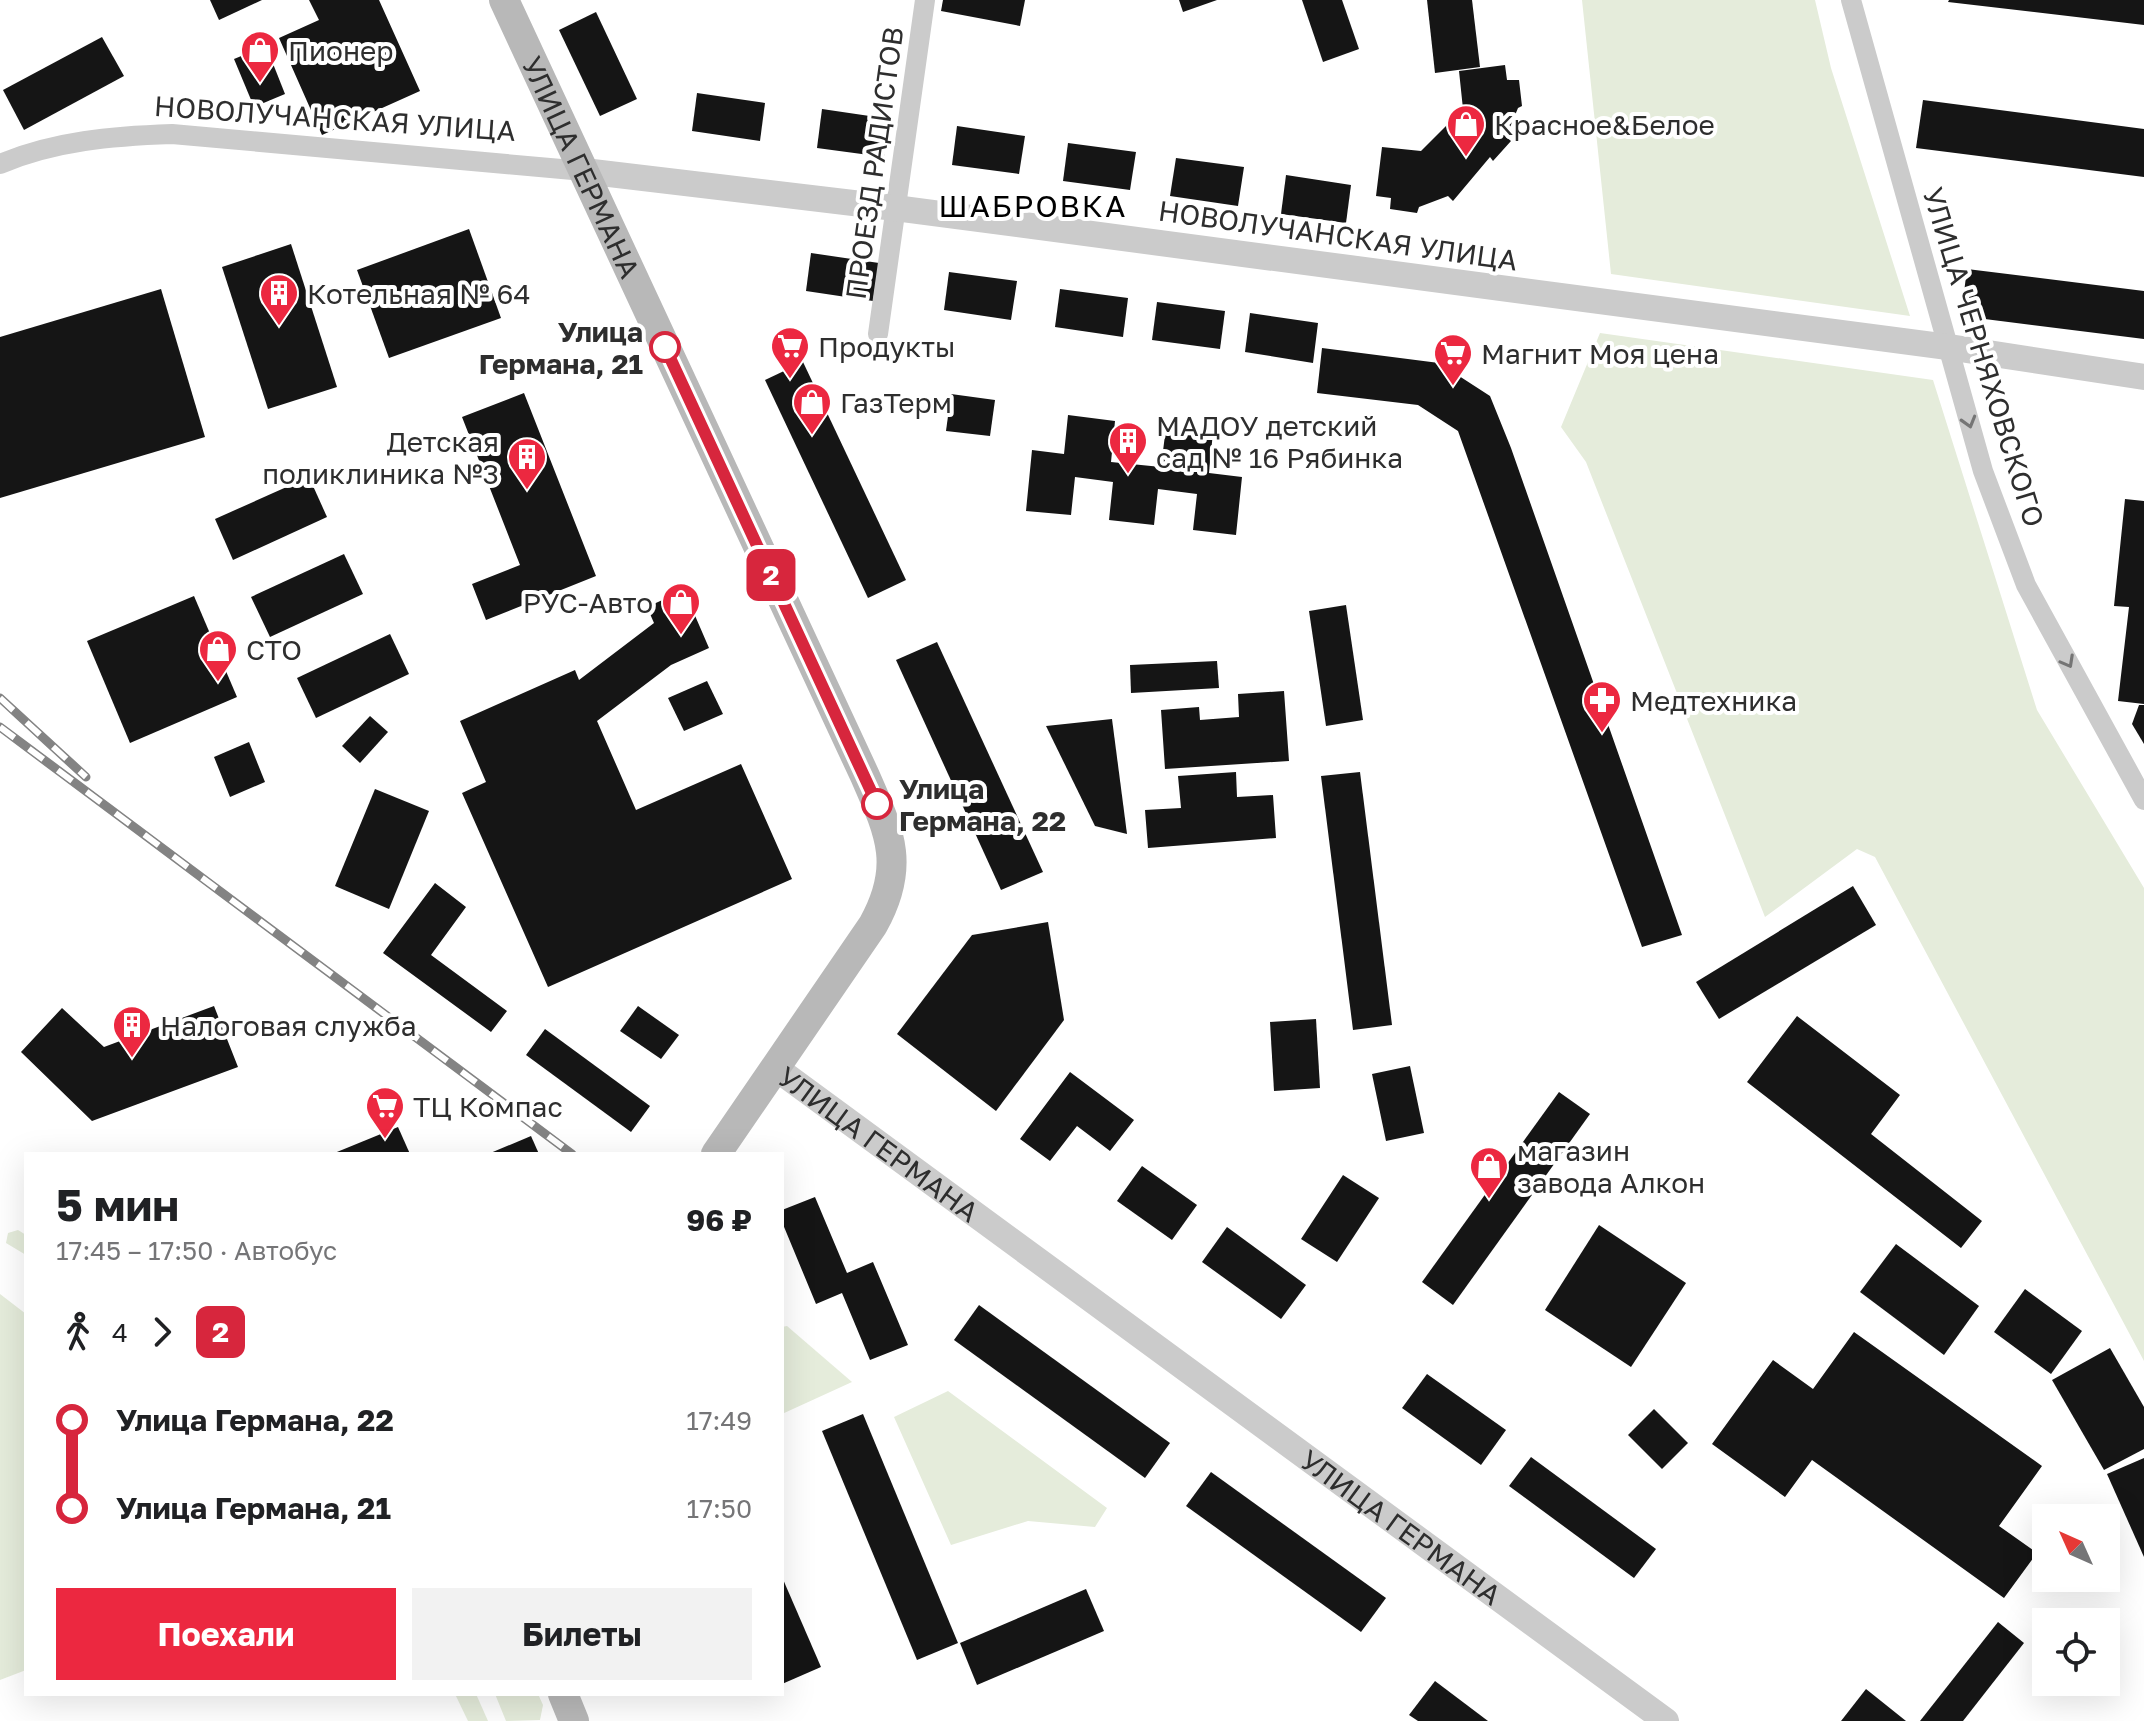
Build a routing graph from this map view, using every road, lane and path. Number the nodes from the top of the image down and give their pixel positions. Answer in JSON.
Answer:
{"nodes":[{"id":1,"x":504,"y":0,"type":"edge"},
{"id":2,"x":925,"y":0,"type":"edge"},
{"id":3,"x":1851,"y":0,"type":"edge"},
{"id":4,"x":0,"y":164,"type":"edge"},
{"id":5,"x":584,"y":171,"type":"junction"},
{"id":6,"x":895,"y":208,"type":"junction"},
{"id":7,"x":878,"y":334,"type":"dead end"},
{"id":8,"x":1948,"y":347,"type":"junction"},
{"id":9,"x":2144,"y":377,"type":"edge"},
{"id":10,"x":2144,"y":800,"type":"edge"},
{"id":11,"x":777,"y":1069,"type":"junction"},
{"id":12,"x":717,"y":1152,"type":"edge"},
{"id":13,"x":564,"y":1696,"type":"edge"},
{"id":14,"x":574,"y":1721,"type":"edge"},
{"id":15,"x":1666,"y":1721,"type":"edge"}],
"edges":[{"from":1,"to":5,"type":"main road","name":"УЛИЦА ГЕРМАНА"},
{"from":2,"to":6,"type":"street","name":"ПРОЕЗД РАДИСТОВ"},
{"from":3,"to":8,"type":"street","name":"УЛИЦА ЧЕРНЯХОВСКОГО"},
{"from":4,"to":5,"type":"street","name":"НОВОЛУЧАНСКАЯ УЛИЦА"},
{"from":5,"to":6,"type":"street","name":"НОВОЛУЧАНСКАЯ УЛИЦА"},
{"from":5,"to":11,"type":"main road","name":"УЛИЦА ГЕРМАНА"},
{"from":6,"to":7,"type":"street","name":"ПРОЕЗД РАДИСТОВ"},
{"from":6,"to":8,"type":"street","name":"НОВОЛУЧАНСКАЯ УЛИЦА"},
{"from":8,"to":9,"type":"street","name":"НОВОЛУЧАНСКАЯ УЛИЦА"},
{"from":8,"to":10,"type":"street","name":"УЛИЦА ЧЕРНЯХОВСКОГО","one_way":true},
{"from":11,"to":12,"type":"main road"},
{"from":11,"to":15,"type":"street","name":"УЛИЦА ГЕРМАНА"},
{"from":13,"to":14,"type":"main road"}]}
